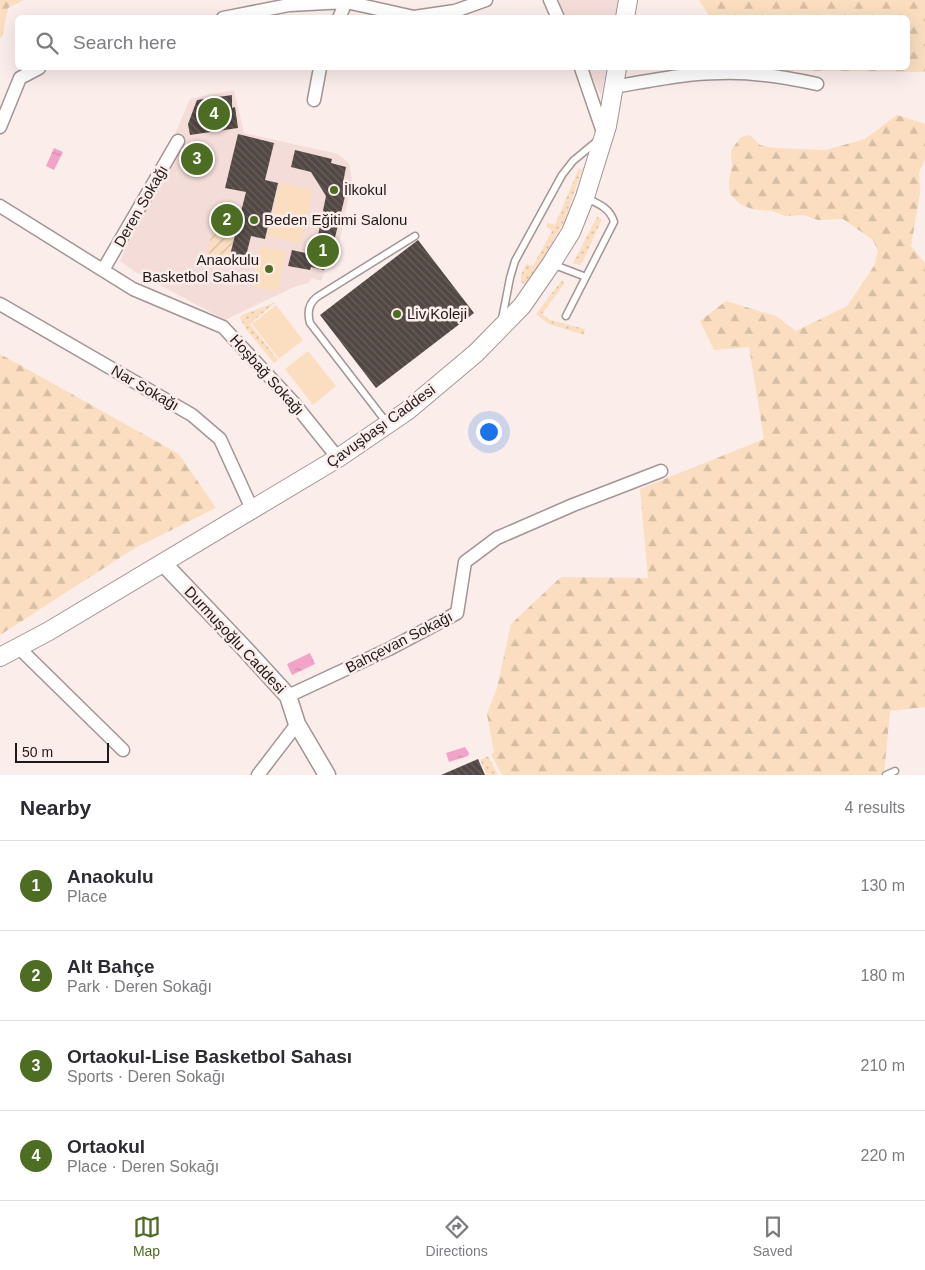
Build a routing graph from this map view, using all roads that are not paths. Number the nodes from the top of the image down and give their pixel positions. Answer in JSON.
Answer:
{"nodes":[{"id":1,"x":486,"y":0,"type":"edge"},
{"id":2,"x":550,"y":0,"type":"edge"},
{"id":3,"x":628,"y":0,"type":"edge"},
{"id":4,"x":346,"y":2,"type":"junction"},
{"id":5,"x":392,"y":6,"type":"edge"},
{"id":6,"x":238,"y":15,"type":"edge"},
{"id":7,"x":341,"y":15,"type":"edge"},
{"id":8,"x":410,"y":15,"type":"edge"},
{"id":9,"x":428,"y":15,"type":"edge"},
{"id":10,"x":557,"y":15,"type":"edge"},
{"id":11,"x":626,"y":15,"type":"edge"},
{"id":12,"x":35,"y":70,"type":"edge"},
{"id":13,"x":320,"y":70,"type":"edge"},
{"id":14,"x":582,"y":70,"type":"edge"},
{"id":15,"x":617,"y":70,"type":"edge"},
{"id":16,"x":817,"y":84,"type":"dead end"},
{"id":17,"x":613,"y":87,"type":"junction"},
{"id":18,"x":314,"y":100,"type":"dead end"},
{"id":19,"x":0,"y":127,"type":"edge"},
{"id":20,"x":604,"y":135,"type":"junction"},
{"id":21,"x":178,"y":142,"type":"dead end"},
{"id":22,"x":585,"y":198,"type":"junction"},
{"id":23,"x":0,"y":206,"type":"edge"},
{"id":24,"x":415,"y":236,"type":"dead end"},
{"id":25,"x":551,"y":264,"type":"junction"},
{"id":26,"x":103,"y":270,"type":"junction"},
{"id":27,"x":586,"y":277,"type":"junction"},
{"id":28,"x":0,"y":304,"type":"edge"},
{"id":29,"x":566,"y":316,"type":"dead end"},
{"id":30,"x":500,"y":328,"type":"junction"},
{"id":31,"x":388,"y":424,"type":"junction"},
{"id":32,"x":338,"y":458,"type":"junction"},
{"id":33,"x":661,"y":472,"type":"dead end"},
{"id":34,"x":252,"y":509,"type":"junction"},
{"id":35,"x":162,"y":564,"type":"junction"},
{"id":36,"x":18,"y":647,"type":"junction"},
{"id":37,"x":0,"y":657,"type":"edge"},
{"id":38,"x":288,"y":696,"type":"junction"},
{"id":39,"x":297,"y":724,"type":"junction"},
{"id":40,"x":123,"y":750,"type":"dead end"},
{"id":41,"x":895,"y":771,"type":"dead end"},
{"id":42,"x":258,"y":775,"type":"edge"},
{"id":43,"x":326,"y":775,"type":"edge"},
{"id":44,"x":886,"y":775,"type":"edge"}],
"edges":[{"from":1,"to":9,"type":"street"},
{"from":2,"to":10,"type":"street"},
{"from":3,"to":11,"type":"main road"},
{"from":4,"to":5,"type":"street"},
{"from":4,"to":6,"type":"street"},
{"from":4,"to":7,"type":"street"},
{"from":5,"to":8,"type":"street"},
{"from":12,"to":19,"type":"street"},
{"from":13,"to":18,"type":"street"},
{"from":14,"to":20,"type":"street"},
{"from":15,"to":17,"type":"main road","name":"Çavuşbaşı Caddesi"},
{"from":16,"to":17,"type":"street"},
{"from":17,"to":20,"type":"main road","name":"Çavuşbaşı Caddesi"},
{"from":20,"to":22,"type":"main road","name":"Çavuşbaşı Caddesi"},
{"from":20,"to":30,"type":"lane"},
{"from":21,"to":26,"type":"street","name":"Deren Sokağı"},
{"from":22,"to":25,"type":"main road","name":"Çavuşbaşı Caddesi"},
{"from":22,"to":27,"type":"lane"},
{"from":23,"to":26,"type":"street","name":"Hoşbağ Sokağı"},
{"from":24,"to":31,"type":"lane"},
{"from":25,"to":27,"type":"lane"},
{"from":25,"to":30,"type":"main road","name":"Çavuşbaşı Caddesi"},
{"from":26,"to":32,"type":"street","name":"Hoşbağ Sokağı"},
{"from":27,"to":29,"type":"lane"},
{"from":28,"to":34,"type":"street","name":"Nar Sokağı"},
{"from":30,"to":31,"type":"main road","name":"Çavuşbaşı Caddesi"},
{"from":31,"to":32,"type":"main road","name":"Çavuşbaşı Caddesi"},
{"from":32,"to":34,"type":"main road","name":"Çavuşbaşı Caddesi"},
{"from":33,"to":38,"type":"street","name":"Bahçevan Sokağı"},
{"from":34,"to":35,"type":"main road","name":"Çavuşbaşı Caddesi"},
{"from":35,"to":36,"type":"main road","name":"Çavuşbaşı Caddesi"},
{"from":35,"to":38,"type":"street","name":"Durmuşoğlu Caddesi"},
{"from":36,"to":37,"type":"main road","name":"Çavuşbaşı Caddesi"},
{"from":36,"to":40,"type":"street"},
{"from":38,"to":39,"type":"street","name":"Durmuşoğlu Caddesi"},
{"from":39,"to":42,"type":"street"},
{"from":39,"to":43,"type":"street","name":"Durmuşoğlu Caddesi"},
{"from":41,"to":44,"type":"lane"}]}
